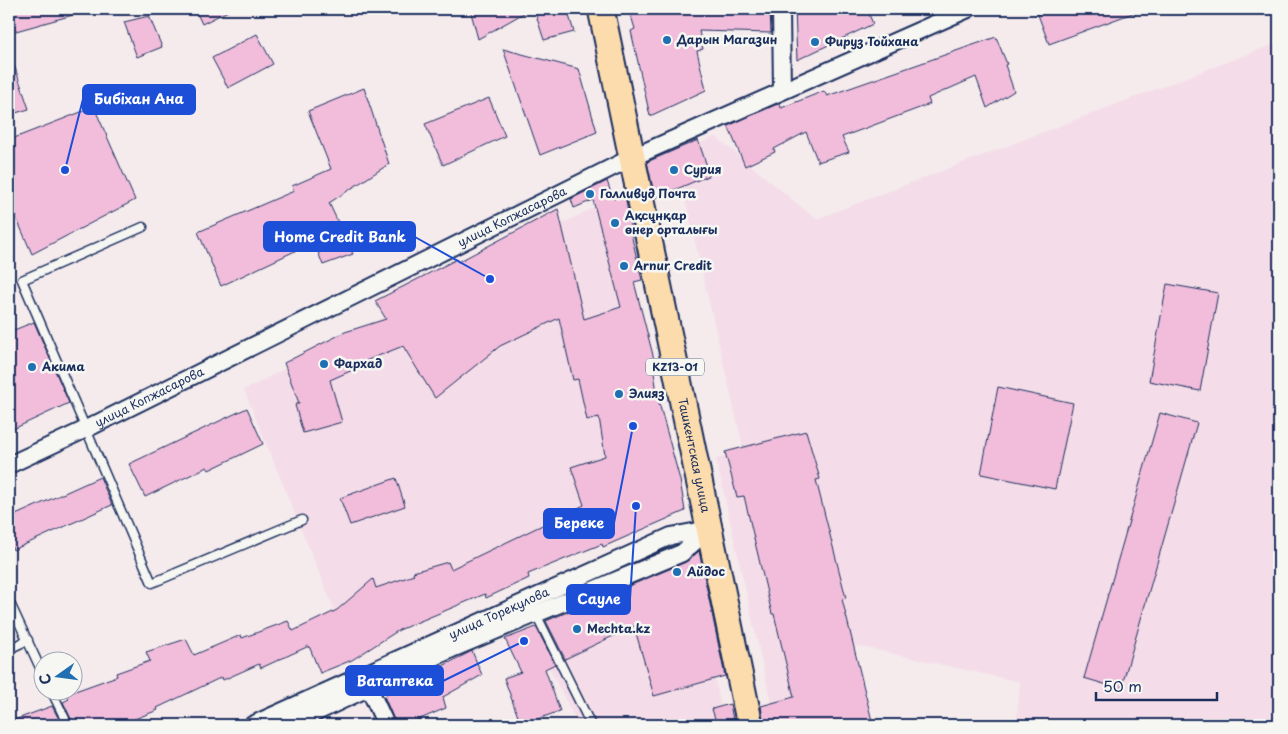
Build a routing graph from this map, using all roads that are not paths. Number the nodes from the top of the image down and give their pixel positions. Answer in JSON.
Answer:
{"nodes":[{"id":1,"x":601,"y":9,"type":"edge"},
{"id":2,"x":781,"y":9,"type":"edge"},
{"id":3,"x":968,"y":9,"type":"edge"},
{"id":4,"x":782,"y":91,"type":"junction"},
{"id":5,"x":631,"y":158,"type":"junction"},
{"id":6,"x":143,"y":227,"type":"dead end"},
{"id":7,"x":86,"y":429,"type":"junction"},
{"id":8,"x":9,"y":465,"type":"edge"},
{"id":9,"x":302,"y":520,"type":"dead end"},
{"id":10,"x":709,"y":529,"type":"junction"},
{"id":11,"x":9,"y":601,"type":"edge"},
{"id":12,"x":536,"y":614,"type":"junction"},
{"id":13,"x":28,"y":640,"type":"junction"},
{"id":14,"x":9,"y":649,"type":"edge"},
{"id":15,"x":33,"y":652,"type":"edge"},
{"id":16,"x":369,"y":688,"type":"junction"},
{"id":17,"x":57,"y":702,"type":"edge"},
{"id":18,"x":68,"y":725,"type":"edge"},
{"id":19,"x":252,"y":725,"type":"edge"},
{"id":20,"x":289,"y":725,"type":"edge"},
{"id":21,"x":386,"y":725,"type":"edge"},
{"id":22,"x":592,"y":725,"type":"edge"},
{"id":23,"x":750,"y":725,"type":"edge"}],
"edges":[{"from":1,"to":5,"type":"main road","name":"Ташкентская улица","number":"KZ13-01"},
{"from":2,"to":4,"type":"street"},
{"from":3,"to":4,"type":"street","name":"улица Копжасарова"},
{"from":4,"to":5,"type":"street","name":"улица Копжасарова"},
{"from":5,"to":7,"type":"street","name":"улица Копжасарова"},
{"from":5,"to":10,"type":"main road","name":"Ташкентская улица","number":"KZ13-01"},
{"from":6,"to":7,"type":"lane"},
{"from":7,"to":8,"type":"street","name":"улица Копжасарова"},
{"from":7,"to":9,"type":"lane"},
{"from":10,"to":12,"type":"street","name":"улица Торекулова"},
{"from":10,"to":19,"type":"street","name":"улица Торекулова"},
{"from":10,"to":23,"type":"main road","name":"Ташкентская улица","number":"KZ13-01"},
{"from":11,"to":13,"type":"lane"},
{"from":12,"to":16,"type":"street","name":"улица Торекулова"},
{"from":12,"to":22,"type":"lane"},
{"from":13,"to":14,"type":"lane"},
{"from":13,"to":15,"type":"lane"},
{"from":16,"to":20,"type":"street","name":"улица Торекулова"},
{"from":16,"to":21,"type":"street"},
{"from":17,"to":18,"type":"lane"}]}
